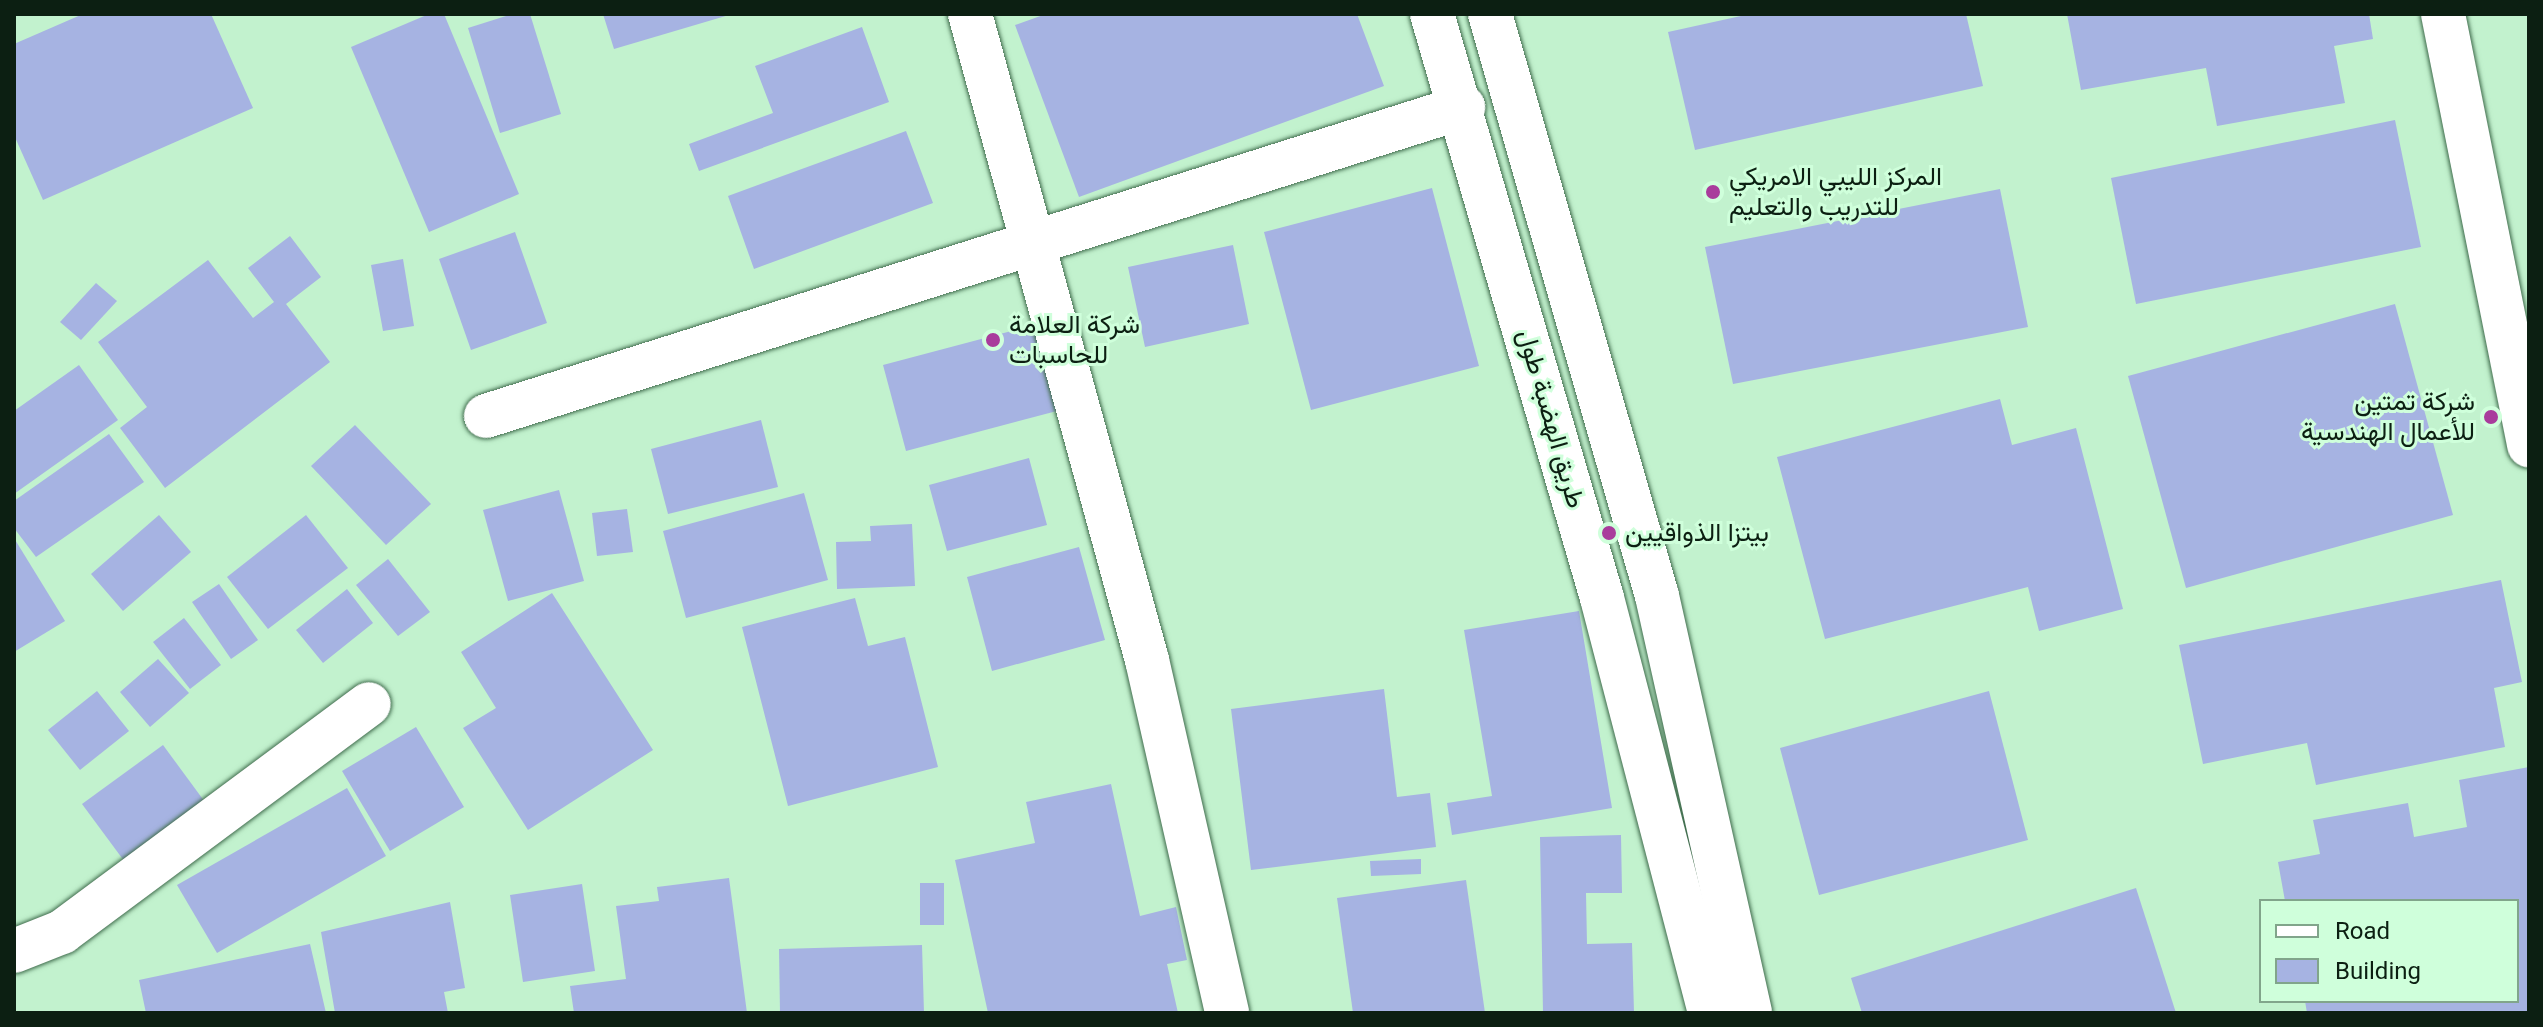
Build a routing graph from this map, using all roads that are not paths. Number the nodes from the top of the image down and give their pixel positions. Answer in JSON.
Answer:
{"nodes":[{"id":1,"x":970,"y":14,"type":"edge"},
{"id":2,"x":1432,"y":14,"type":"edge"},
{"id":3,"x":1490,"y":14,"type":"edge"},
{"id":4,"x":2443,"y":14,"type":"edge"},
{"id":5,"x":1463,"y":107,"type":"junction"},
{"id":6,"x":1034,"y":242,"type":"junction"},
{"id":7,"x":486,"y":416,"type":"dead end"},
{"id":8,"x":2529,"y":446,"type":"edge"},
{"id":9,"x":369,"y":704,"type":"dead end"},
{"id":10,"x":14,"y":951,"type":"edge"},
{"id":11,"x":1712,"y":1010,"type":"edge"},
{"id":12,"x":1227,"y":1013,"type":"edge"}],
"edges":[{"from":1,"to":6,"type":"main road"},
{"from":2,"to":5,"type":"main road","name":"طريق الهضبة طول"},
{"from":3,"to":11,"type":"main road","name":"طريق الهضبة طول"},
{"from":4,"to":8,"type":"main road"},
{"from":5,"to":6,"type":"main road"},
{"from":5,"to":11,"type":"main road","name":"طريق الهضبة طول"},
{"from":6,"to":7,"type":"main road"},
{"from":6,"to":12,"type":"main road"},
{"from":9,"to":10,"type":"main road"}]}
